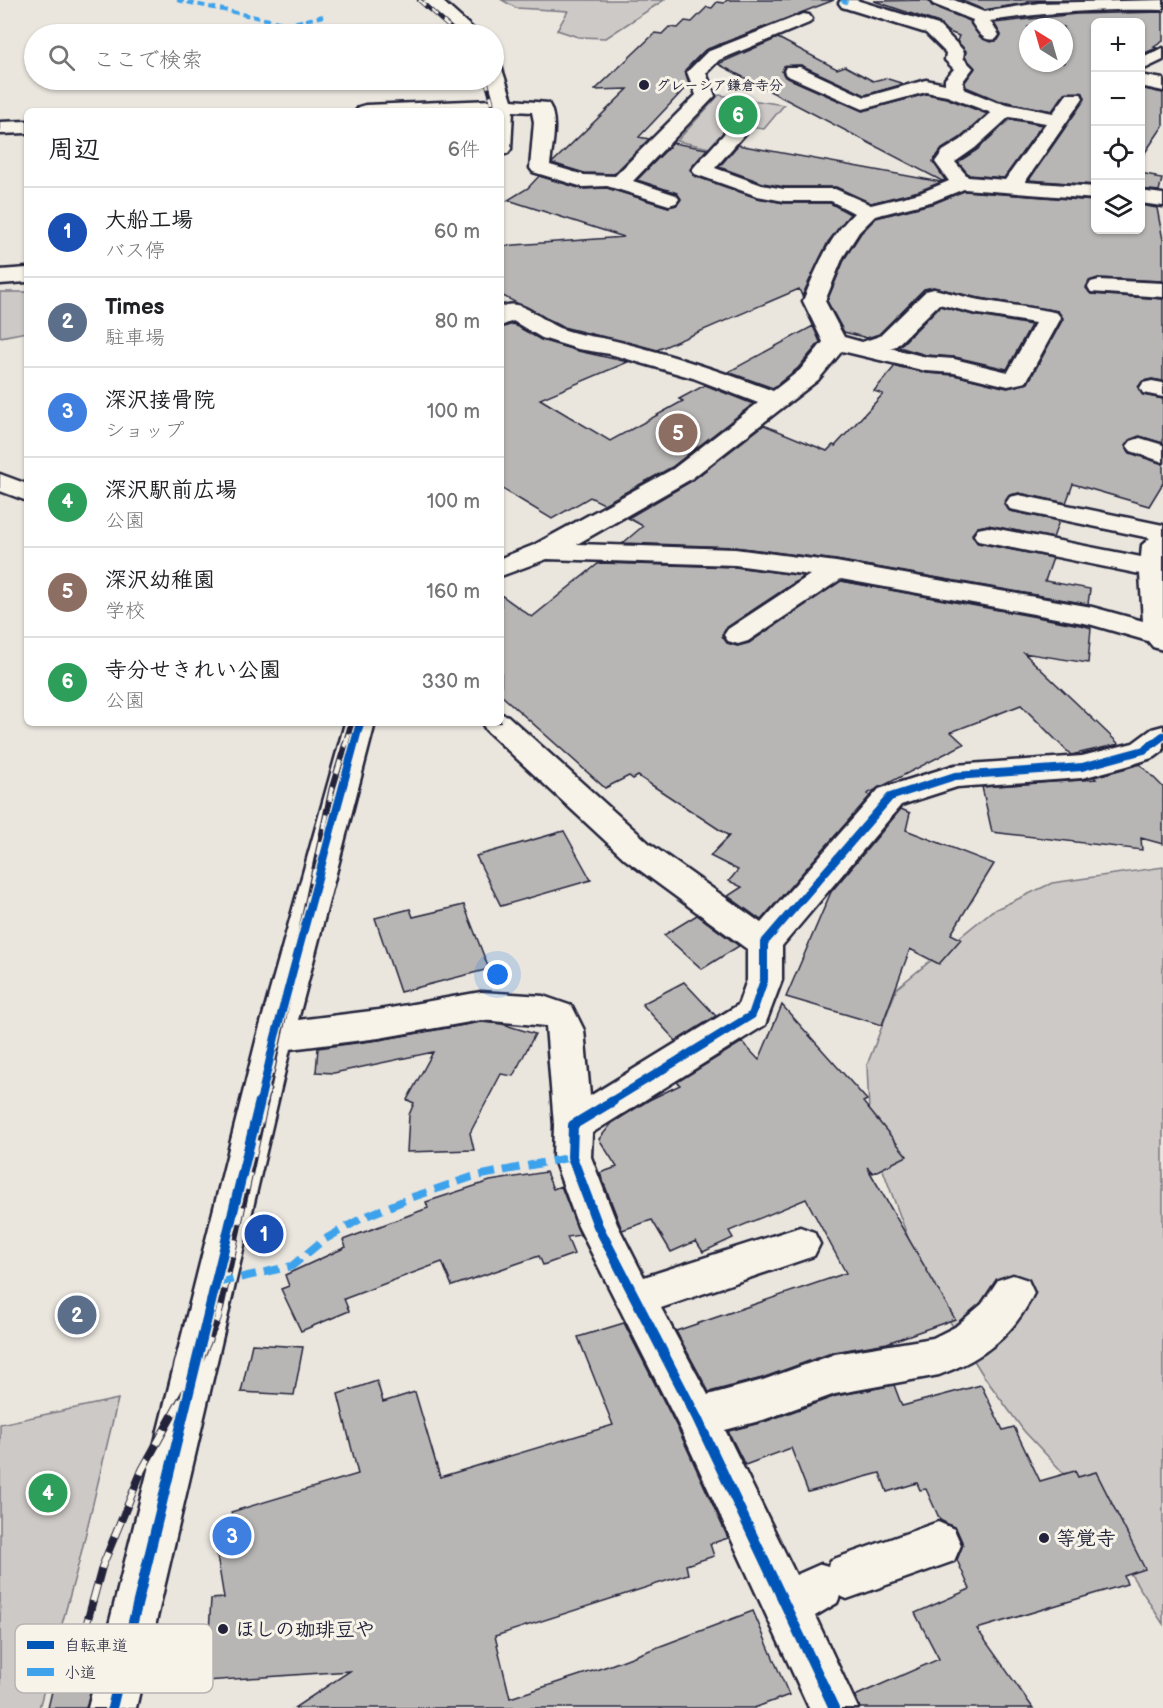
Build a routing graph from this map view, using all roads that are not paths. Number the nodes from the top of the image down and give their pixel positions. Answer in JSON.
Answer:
{"nodes":[{"id":1,"x":431,"y":0,"type":"edge"},
{"id":2,"x":939,"y":0,"type":"edge"},
{"id":3,"x":1023,"y":0,"type":"edge"},
{"id":4,"x":848,"y":3,"type":"dead end"},
{"id":5,"x":1163,"y":5,"type":"edge"},
{"id":6,"x":1039,"y":8,"type":"junction"},
{"id":7,"x":982,"y":17,"type":"junction"},
{"id":8,"x":803,"y":19,"type":"dead end"},
{"id":9,"x":459,"y":24,"type":"edge"},
{"id":10,"x":943,"y":38,"type":"junction"},
{"id":11,"x":1162,"y":54,"type":"edge"},
{"id":12,"x":1145,"y":63,"type":"edge"},
{"id":13,"x":793,"y":71,"type":"dead end"},
{"id":14,"x":1145,"y":81,"type":"edge"},
{"id":15,"x":1163,"y":85,"type":"edge"},
{"id":16,"x":500,"y":90,"type":"edge"},
{"id":17,"x":953,"y":91,"type":"junction"},
{"id":18,"x":1074,"y":98,"type":"dead end"},
{"id":19,"x":504,"y":105,"type":"junction"},
{"id":20,"x":435,"y":108,"type":"edge"},
{"id":21,"x":504,"y":108,"type":"edge"},
{"id":22,"x":997,"y":108,"type":"junction"},
{"id":23,"x":1059,"y":120,"type":"junction"},
{"id":24,"x":24,"y":127,"type":"edge"},
{"id":25,"x":0,"y":128,"type":"edge"},
{"id":26,"x":740,"y":128,"type":"dead end"},
{"id":27,"x":619,"y":183,"type":"junction"},
{"id":28,"x":962,"y":183,"type":"junction"},
{"id":29,"x":1012,"y":185,"type":"junction"},
{"id":30,"x":1091,"y":193,"type":"edge"},
{"id":31,"x":1145,"y":198,"type":"edge"},
{"id":32,"x":669,"y":199,"type":"dead end"},
{"id":33,"x":1163,"y":200,"type":"edge"},
{"id":34,"x":868,"y":212,"type":"junction"},
{"id":35,"x":24,"y":275,"type":"edge"},
{"id":36,"x":0,"y":277,"type":"edge"},
{"id":37,"x":1099,"y":286,"type":"dead end"},
{"id":38,"x":1163,"y":290,"type":"edge"},
{"id":39,"x":504,"y":316,"type":"edge"},
{"id":40,"x":835,"y":342,"type":"junction"},
{"id":41,"x":863,"y":349,"type":"junction"},
{"id":42,"x":776,"y":401,"type":"junction"},
{"id":43,"x":0,"y":482,"type":"edge"},
{"id":44,"x":24,"y":492,"type":"edge"},
{"id":45,"x":1019,"y":503,"type":"dead end"},
{"id":46,"x":1160,"y":526,"type":"edge"},
{"id":47,"x":988,"y":535,"type":"dead end"},
{"id":48,"x":544,"y":551,"type":"junction"},
{"id":49,"x":504,"y":567,"type":"edge"},
{"id":50,"x":1153,"y":568,"type":"junction"},
{"id":51,"x":836,"y":570,"type":"junction"},
{"id":52,"x":738,"y":635,"type":"dead end"},
{"id":53,"x":1160,"y":638,"type":"edge"},
{"id":54,"x":359,"y":726,"type":"edge"},
{"id":55,"x":500,"y":726,"type":"edge"},
{"id":56,"x":1163,"y":736,"type":"edge"},
{"id":57,"x":764,"y":943,"type":"junction"},
{"id":58,"x":274,"y":1037,"type":"junction"},
{"id":59,"x":573,"y":1125,"type":"junction"},
{"id":60,"x":800,"y":1244,"type":"dead end"},
{"id":61,"x":1013,"y":1293,"type":"dead end"},
{"id":62,"x":634,"y":1299,"type":"junction"},
{"id":63,"x":697,"y":1418,"type":"junction"},
{"id":64,"x":938,"y":1545,"type":"dead end"},
{"id":65,"x":818,"y":1590,"type":"junction"},
{"id":66,"x":133,"y":1624,"type":"edge"},
{"id":67,"x":116,"y":1693,"type":"edge"},
{"id":68,"x":112,"y":1708,"type":"edge"},
{"id":69,"x":834,"y":1708,"type":"edge"}],
"edges":[{"from":1,"to":9,"type":"street"},
{"from":2,"to":7,"type":"street"},
{"from":3,"to":6,"type":"street"},
{"from":4,"to":10,"type":"street"},
{"from":5,"to":6,"type":"street"},
{"from":6,"to":7,"type":"street"},
{"from":7,"to":10,"type":"street"},
{"from":8,"to":27,"type":"street"},
{"from":10,"to":17,"type":"street"},
{"from":11,"to":12,"type":"street"},
{"from":13,"to":17,"type":"street"},
{"from":14,"to":15,"type":"street"},
{"from":16,"to":19,"type":"street"},
{"from":17,"to":22,"type":"street"},
{"from":18,"to":23,"type":"street"},
{"from":19,"to":20,"type":"street"},
{"from":19,"to":21,"type":"street"},
{"from":19,"to":27,"type":"street"},
{"from":22,"to":23,"type":"street"},
{"from":22,"to":28,"type":"street"},
{"from":23,"to":29,"type":"street"},
{"from":24,"to":25,"type":"street"},
{"from":26,"to":34,"type":"street"},
{"from":27,"to":32,"type":"street"},
{"from":28,"to":29,"type":"street"},
{"from":28,"to":34,"type":"street"},
{"from":29,"to":30,"type":"street"},
{"from":31,"to":33,"type":"street"},
{"from":34,"to":40,"type":"street"},
{"from":35,"to":36,"type":"street"},
{"from":37,"to":38,"type":"street"},
{"from":39,"to":42,"type":"street"},
{"from":40,"to":41,"type":"street"},
{"from":40,"to":42,"type":"street"},
{"from":41,"to":41,"type":"street"},
{"from":42,"to":48,"type":"street"},
{"from":43,"to":44,"type":"street"},
{"from":45,"to":46,"type":"street"},
{"from":46,"to":50,"type":"street"},
{"from":47,"to":50,"type":"street"},
{"from":48,"to":49,"type":"street"},
{"from":48,"to":51,"type":"street"},
{"from":50,"to":53,"type":"street"},
{"from":51,"to":52,"type":"street"},
{"from":51,"to":53,"type":"street"},
{"from":54,"to":58,"type":"street"},
{"from":55,"to":57,"type":"street"},
{"from":56,"to":57,"type":"street"},
{"from":57,"to":59,"type":"street"},
{"from":58,"to":59,"type":"street"},
{"from":58,"to":66,"type":"street"},
{"from":59,"to":62,"type":"street"},
{"from":60,"to":62,"type":"street"},
{"from":61,"to":63,"type":"street"},
{"from":62,"to":63,"type":"street"},
{"from":63,"to":65,"type":"street"},
{"from":64,"to":65,"type":"street"},
{"from":65,"to":69,"type":"street"},
{"from":67,"to":68,"type":"street"}]}
